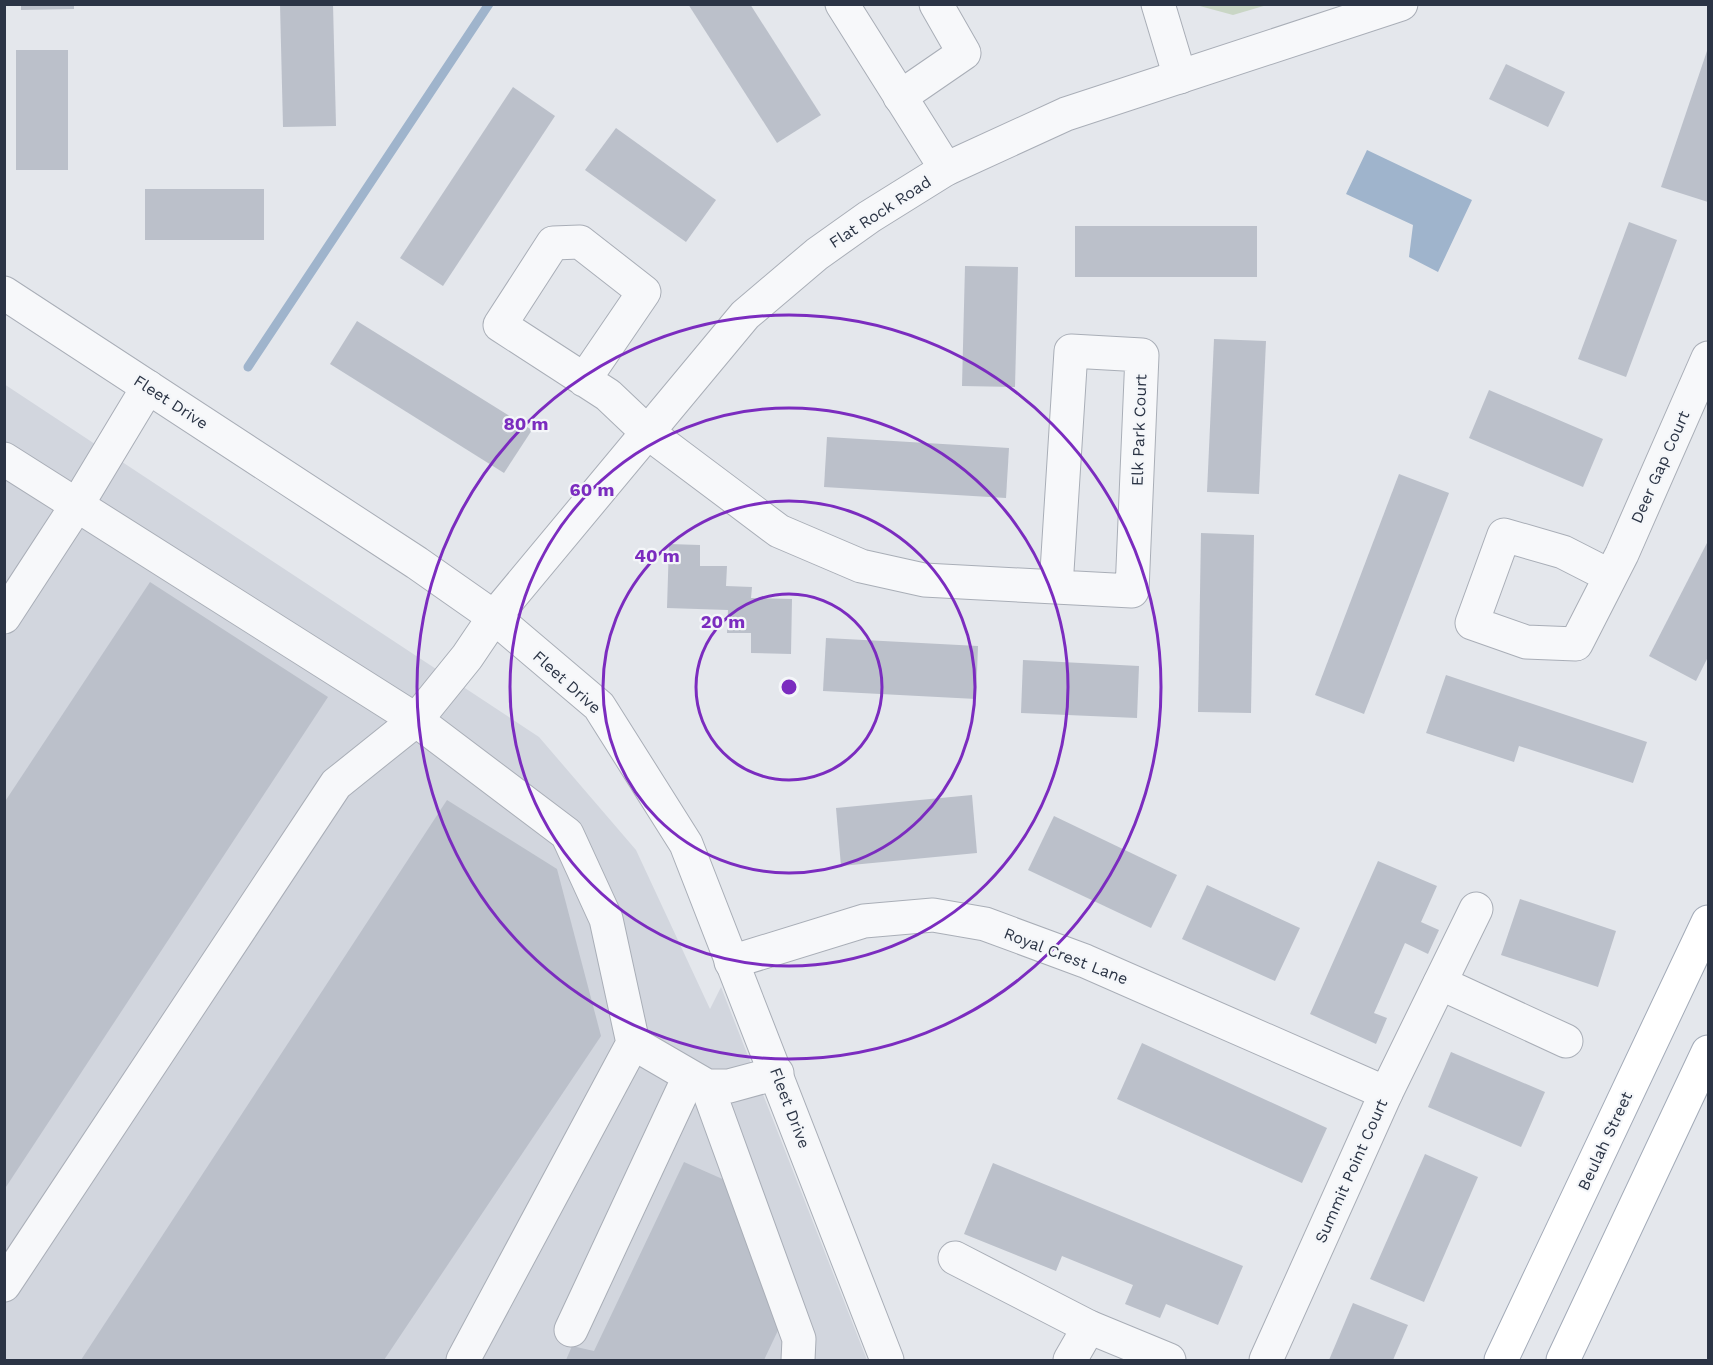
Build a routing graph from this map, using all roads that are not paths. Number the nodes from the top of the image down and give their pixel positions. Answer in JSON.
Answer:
{"nodes":[{"id":1,"x":842,"y":4,"type":"edge"},
{"id":2,"x":936,"y":4,"type":"edge"},
{"id":3,"x":1158,"y":4,"type":"edge"},
{"id":4,"x":1401,"y":4,"type":"edge"},
{"id":5,"x":1180,"y":77,"type":"junction"},
{"id":6,"x":900,"y":96,"type":"junction"},
{"id":7,"x":946,"y":169,"type":"junction"},
{"id":8,"x":4,"y":293,"type":"edge"},
{"id":9,"x":1708,"y":358,"type":"edge"},
{"id":10,"x":584,"y":380,"type":"dead end"},
{"id":11,"x":148,"y":387,"type":"junction"},
{"id":12,"x":647,"y":432,"type":"junction"},
{"id":13,"x":4,"y":459,"type":"edge"},
{"id":14,"x":77,"y":505,"type":"junction"},
{"id":15,"x":1610,"y":576,"type":"dead end"},
{"id":16,"x":1056,"y":587,"type":"junction"},
{"id":17,"x":4,"y":617,"type":"edge"},
{"id":18,"x":494,"y":617,"type":"junction"},
{"id":19,"x":416,"y":720,"type":"junction"},
{"id":20,"x":1476,"y":909,"type":"dead end"},
{"id":21,"x":1708,"y":922,"type":"edge"},
{"id":22,"x":731,"y":962,"type":"junction"},
{"id":23,"x":1440,"y":982,"type":"junction"},
{"id":24,"x":1566,"y":1041,"type":"dead end"},
{"id":25,"x":633,"y":1043,"type":"junction"},
{"id":26,"x":1708,"y":1052,"type":"edge"},
{"id":27,"x":777,"y":1073,"type":"junction"},
{"id":28,"x":698,"y":1081,"type":"junction"},
{"id":29,"x":1386,"y":1093,"type":"junction"},
{"id":30,"x":955,"y":1258,"type":"dead end"},
{"id":31,"x":4,"y":1286,"type":"edge"},
{"id":32,"x":1089,"y":1327,"type":"junction"},
{"id":33,"x":570,"y":1330,"type":"dead end"},
{"id":34,"x":463,"y":1360,"type":"edge"},
{"id":35,"x":798,"y":1360,"type":"edge"},
{"id":36,"x":887,"y":1360,"type":"edge"},
{"id":37,"x":1070,"y":1360,"type":"edge"},
{"id":38,"x":1169,"y":1360,"type":"edge"},
{"id":39,"x":1266,"y":1360,"type":"edge"},
{"id":40,"x":1501,"y":1360,"type":"edge"},
{"id":41,"x":1563,"y":1360,"type":"edge"}],
"edges":[{"from":1,"to":6,"type":"street"},
{"from":2,"to":6,"type":"street"},
{"from":3,"to":5,"type":"street"},
{"from":4,"to":5,"type":"street","name":"Flat Rock Road"},
{"from":5,"to":7,"type":"street","name":"Flat Rock Road"},
{"from":6,"to":7,"type":"street"},
{"from":7,"to":12,"type":"street","name":"Flat Rock Road"},
{"from":8,"to":11,"type":"street","name":"Fleet Drive"},
{"from":9,"to":15,"type":"street","name":"Deer Gap Court"},
{"from":10,"to":12,"type":"street","name":"Elk Park Court"},
{"from":11,"to":14,"type":"street"},
{"from":11,"to":18,"type":"street","name":"Fleet Drive"},
{"from":12,"to":16,"type":"street","name":"Elk Park Court"},
{"from":12,"to":18,"type":"street","name":"Flat Rock Road"},
{"from":13,"to":14,"type":"street"},
{"from":14,"to":17,"type":"street"},
{"from":14,"to":19,"type":"street"},
{"from":16,"to":16,"type":"street","name":"Elk Park Court"},
{"from":18,"to":19,"type":"street","name":"Flat Rock Road"},
{"from":18,"to":22,"type":"street","name":"Fleet Drive"},
{"from":19,"to":25,"type":"street"},
{"from":19,"to":31,"type":"street","name":"Flat Rock Road"},
{"from":20,"to":23,"type":"street","name":"Summit Point Court"},
{"from":21,"to":40,"type":"main road","name":"Beulah Street"},
{"from":22,"to":27,"type":"street","name":"Fleet Drive"},
{"from":22,"to":29,"type":"street","name":"Royal Crest Lane"},
{"from":23,"to":24,"type":"street"},
{"from":23,"to":29,"type":"street","name":"Summit Point Court"},
{"from":25,"to":28,"type":"street"},
{"from":25,"to":34,"type":"street"},
{"from":26,"to":41,"type":"main road"},
{"from":27,"to":28,"type":"street"},
{"from":27,"to":36,"type":"street","name":"Fleet Drive"},
{"from":28,"to":33,"type":"street"},
{"from":28,"to":35,"type":"street"},
{"from":29,"to":39,"type":"street","name":"Summit Point Court"},
{"from":30,"to":32,"type":"street"},
{"from":32,"to":37,"type":"street"},
{"from":32,"to":38,"type":"street"}]}
